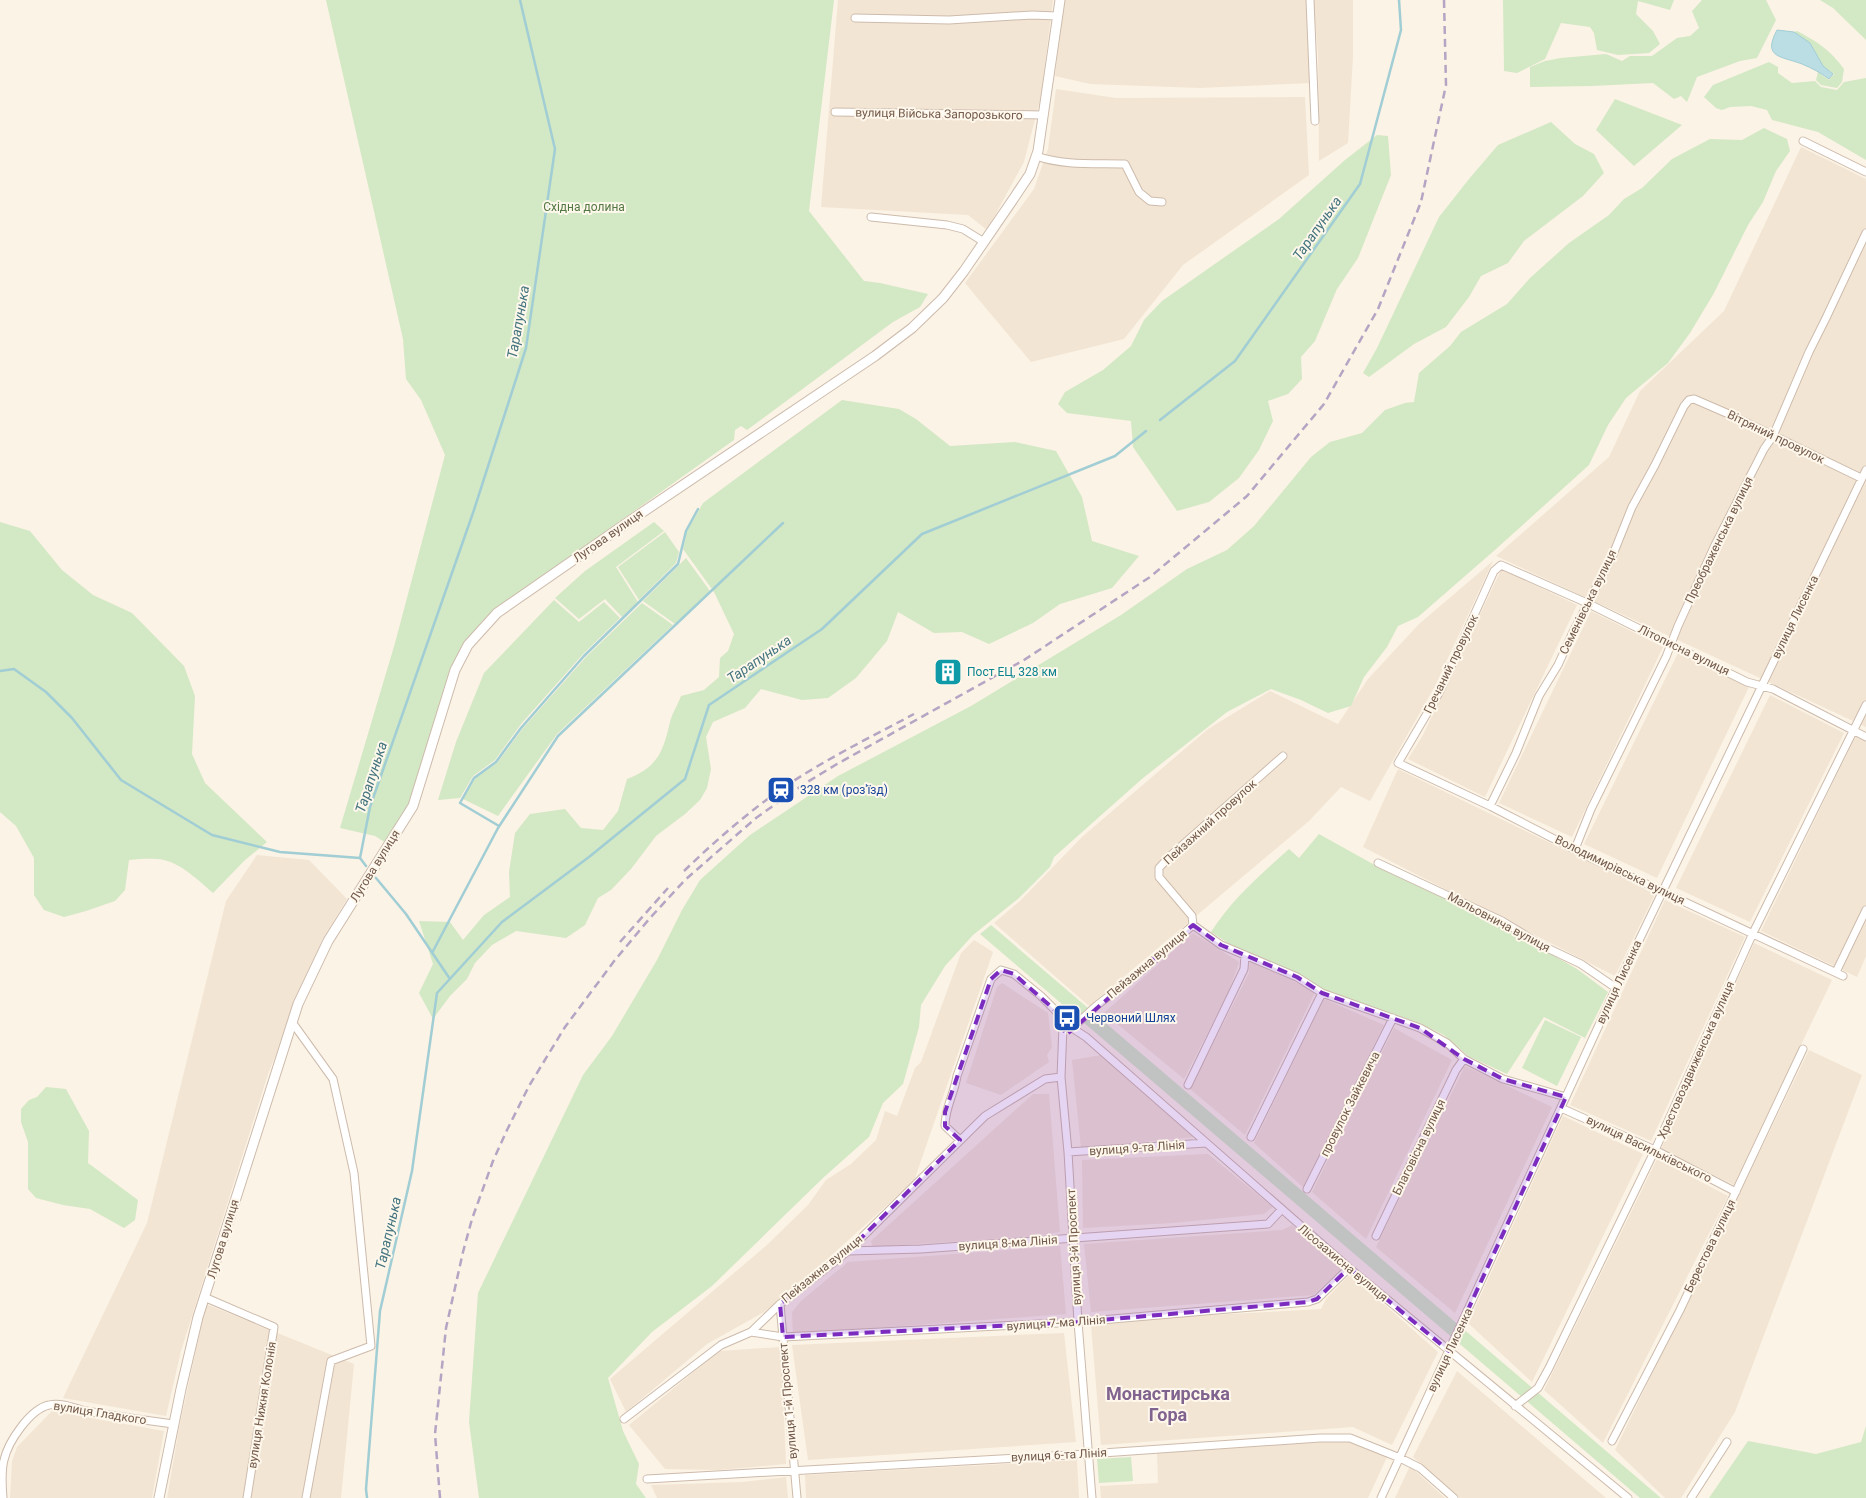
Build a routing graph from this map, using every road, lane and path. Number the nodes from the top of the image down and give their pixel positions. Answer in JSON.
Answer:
{"nodes":[{"id":1,"x":1060,"y":0,"type":"edge"},
{"id":2,"x":1310,"y":0,"type":"edge"},
{"id":3,"x":1057,"y":16,"type":"junction"},
{"id":4,"x":855,"y":18,"type":"dead end"},
{"id":5,"x":835,"y":112,"type":"dead end"},
{"id":6,"x":1043,"y":115,"type":"junction"},
{"id":7,"x":1315,"y":121,"type":"dead end"},
{"id":8,"x":1803,"y":141,"type":"dead end"},
{"id":9,"x":1036,"y":156,"type":"junction"},
{"id":10,"x":1866,"y":172,"type":"edge"},
{"id":11,"x":1162,"y":202,"type":"dead end"},
{"id":12,"x":871,"y":216,"type":"dead end"},
{"id":13,"x":1866,"y":233,"type":"edge"},
{"id":14,"x":984,"y":242,"type":"junction"},
{"id":15,"x":1689,"y":400,"type":"joint"},
{"id":16,"x":1773,"y":436,"type":"junction"},
{"id":17,"x":1866,"y":470,"type":"edge"},
{"id":18,"x":1862,"y":478,"type":"junction"},
{"id":19,"x":1501,"y":565,"type":"joint"},
{"id":20,"x":1587,"y":603,"type":"junction"},
{"id":21,"x":1672,"y":644,"type":"junction"},
{"id":22,"x":1761,"y":686,"type":"junction"},
{"id":23,"x":1866,"y":705,"type":"edge"},
{"id":24,"x":1854,"y":730,"type":"junction"},
{"id":25,"x":1866,"y":737,"type":"edge"},
{"id":26,"x":1283,"y":756,"type":"dead end"},
{"id":27,"x":1398,"y":763,"type":"joint"},
{"id":28,"x":1490,"y":806,"type":"junction"},
{"id":29,"x":1575,"y":849,"type":"junction"},
{"id":30,"x":1378,"y":863,"type":"dead end"},
{"id":31,"x":1662,"y":891,"type":"junction"},
{"id":32,"x":1866,"y":910,"type":"edge"},
{"id":33,"x":1192,"y":916,"type":"joint"},
{"id":34,"x":1193,"y":925,"type":"junction"},
{"id":35,"x":1753,"y":933,"type":"junction"},
{"id":36,"x":1245,"y":956,"type":"junction"},
{"id":37,"x":1836,"y":972,"type":"junction"},
{"id":38,"x":1844,"y":976,"type":"dead end"},
{"id":39,"x":1616,"y":988,"type":"junction"},
{"id":40,"x":1322,"y":994,"type":"junction"},
{"id":41,"x":1393,"y":1018,"type":"junction"},
{"id":42,"x":292,"y":1022,"type":"junction"},
{"id":43,"x":1063,"y":1026,"type":"junction"},
{"id":44,"x":1072,"y":1028,"type":"junction"},
{"id":45,"x":1803,"y":1049,"type":"dead end"},
{"id":46,"x":1464,"y":1059,"type":"junction"},
{"id":47,"x":1061,"y":1077,"type":"junction"},
{"id":48,"x":1188,"y":1085,"type":"dead end"},
{"id":49,"x":1566,"y":1096,"type":"junction"},
{"id":50,"x":1561,"y":1108,"type":"junction"},
{"id":51,"x":1251,"y":1137,"type":"dead end"},
{"id":52,"x":960,"y":1140,"type":"junction"},
{"id":53,"x":1206,"y":1143,"type":"junction"},
{"id":54,"x":1655,"y":1150,"type":"junction"},
{"id":55,"x":1068,"y":1152,"type":"junction"},
{"id":56,"x":1307,"y":1189,"type":"dead end"},
{"id":57,"x":1736,"y":1192,"type":"junction"},
{"id":58,"x":1281,"y":1210,"type":"junction"},
{"id":59,"x":1376,"y":1236,"type":"dead end"},
{"id":60,"x":1074,"y":1238,"type":"junction"},
{"id":61,"x":848,"y":1251,"type":"junction"},
{"id":62,"x":1349,"y":1268,"type":"junction"},
{"id":63,"x":204,"y":1297,"type":"junction"},
{"id":64,"x":780,"y":1304,"type":"junction"},
{"id":65,"x":1078,"y":1322,"type":"junction"},
{"id":66,"x":751,"y":1332,"type":"junction"},
{"id":67,"x":783,"y":1337,"type":"junction"},
{"id":68,"x":1449,"y":1351,"type":"junction"},
{"id":69,"x":1516,"y":1406,"type":"junction"},
{"id":70,"x":624,"y":1419,"type":"dead end"},
{"id":71,"x":174,"y":1424,"type":"junction"},
{"id":72,"x":1612,"y":1441,"type":"dead end"},
{"id":73,"x":1727,"y":1442,"type":"dead end"},
{"id":74,"x":1088,"y":1454,"type":"junction"},
{"id":75,"x":1400,"y":1458,"type":"junction"},
{"id":76,"x":794,"y":1470,"type":"junction"},
{"id":77,"x":647,"y":1479,"type":"dead end"},
{"id":78,"x":3,"y":1498,"type":"edge"},
{"id":79,"x":159,"y":1498,"type":"edge"},
{"id":80,"x":247,"y":1498,"type":"edge"},
{"id":81,"x":306,"y":1498,"type":"edge"},
{"id":82,"x":797,"y":1498,"type":"edge"},
{"id":83,"x":1092,"y":1498,"type":"edge"},
{"id":84,"x":1381,"y":1498,"type":"edge"},
{"id":85,"x":1454,"y":1498,"type":"edge"},
{"id":86,"x":1628,"y":1498,"type":"edge"},
{"id":87,"x":1691,"y":1498,"type":"edge"}],
"edges":[{"from":1,"to":3,"type":"street"},
{"from":2,"to":7,"type":"street"},
{"from":3,"to":4,"type":"street"},
{"from":3,"to":6,"type":"street"},
{"from":5,"to":6,"type":"street","name":"вулиця Війська Запорозького"},
{"from":6,"to":9,"type":"street"},
{"from":8,"to":10,"type":"street"},
{"from":9,"to":11,"type":"street"},
{"from":9,"to":14,"type":"street"},
{"from":12,"to":14,"type":"street"},
{"from":13,"to":16,"type":"street","name":"Преображенська вулиця"},
{"from":14,"to":42,"type":"street","name":"Лугова вулиця"},
{"from":15,"to":16,"type":"street","name":"Вітряний провулок"},
{"from":15,"to":20,"type":"street","name":"Семенівська вулиця"},
{"from":16,"to":18,"type":"street","name":"Вітряний провулок"},
{"from":16,"to":21,"type":"street","name":"Преображенська вулиця"},
{"from":17,"to":18,"type":"street","name":"вулиця Лисенка"},
{"from":18,"to":22,"type":"street","name":"вулиця Лисенка"},
{"from":19,"to":20,"type":"street","name":"Літописна вулиця"},
{"from":19,"to":27,"type":"street","name":"Гречаний провулок"},
{"from":20,"to":21,"type":"street","name":"Літописна вулиця"},
{"from":20,"to":28,"type":"street","name":"Семенівська вулиця"},
{"from":21,"to":22,"type":"street","name":"Літописна вулиця"},
{"from":21,"to":29,"type":"street","name":"Преображенська вулиця"},
{"from":22,"to":24,"type":"street","name":"Літописна вулиця"},
{"from":22,"to":31,"type":"street","name":"вулиця Лисенка"},
{"from":23,"to":24,"type":"street","name":"Хрестовоздвиженська вулиця"},
{"from":24,"to":25,"type":"street","name":"Літописна вулиця"},
{"from":24,"to":35,"type":"street","name":"Хрестовоздвиженська вулиця"},
{"from":26,"to":33,"type":"street","name":"Пейзажний провулок"},
{"from":27,"to":28,"type":"street","name":"Володимирівська вулиця"},
{"from":28,"to":29,"type":"street","name":"Володимирівська вулиця"},
{"from":29,"to":31,"type":"street","name":"Володимирівська вулиця"},
{"from":30,"to":39,"type":"street","name":"Мальовнича вулиця"},
{"from":31,"to":35,"type":"street","name":"Володимирівська вулиця"},
{"from":31,"to":39,"type":"street","name":"вулиця Лисенка"},
{"from":32,"to":37,"type":"street"},
{"from":33,"to":34,"type":"street","name":"Пейзажна вулиця"},
{"from":34,"to":36,"type":"street"},
{"from":34,"to":44,"type":"street","name":"Пейзажна вулиця"},
{"from":35,"to":37,"type":"street","name":"Володимирівська вулиця"},
{"from":35,"to":54,"type":"street","name":"Хрестовоздвиженська вулиця"},
{"from":36,"to":40,"type":"street"},
{"from":36,"to":48,"type":"street"},
{"from":37,"to":38,"type":"street","name":"Володимирівська вулиця"},
{"from":39,"to":49,"type":"street","name":"вулиця Лисенка"},
{"from":40,"to":41,"type":"street"},
{"from":40,"to":51,"type":"street"},
{"from":41,"to":46,"type":"street"},
{"from":41,"to":56,"type":"street","name":"провулок Зайкевича"},
{"from":42,"to":63,"type":"street","name":"Лугова вулиця"},
{"from":42,"to":81,"type":"street"},
{"from":43,"to":44,"type":"street","name":"Лісозахисна вулиця"},
{"from":43,"to":47,"type":"street","name":"вулиця 3-й Проспект"},
{"from":43,"to":52,"type":"street"},
{"from":44,"to":53,"type":"street","name":"Лісозахисна вулиця"},
{"from":45,"to":57,"type":"street","name":"Берестова вулиця"},
{"from":46,"to":49,"type":"street"},
{"from":46,"to":59,"type":"street","name":"Благовісна вулиця"},
{"from":47,"to":52,"type":"street","name":"Пейзажна вулиця"},
{"from":47,"to":55,"type":"street","name":"вулиця 3-й Проспект"},
{"from":49,"to":50,"type":"street","name":"вулиця Лисенка"},
{"from":50,"to":54,"type":"street","name":"вулиця Васильківського"},
{"from":50,"to":68,"type":"street","name":"вулиця Лисенка"},
{"from":52,"to":61,"type":"street","name":"Пейзажна вулиця"},
{"from":53,"to":55,"type":"street","name":"вулиця 9-та Лінія"},
{"from":53,"to":58,"type":"street","name":"Лісозахисна вулиця"},
{"from":54,"to":57,"type":"street","name":"вулиця Васильківського"},
{"from":54,"to":69,"type":"street","name":"Хрестовоздвиженська вулиця"},
{"from":55,"to":60,"type":"street","name":"вулиця 3-й Проспект"},
{"from":57,"to":72,"type":"street","name":"Берестова вулиця"},
{"from":58,"to":60,"type":"street","name":"вулиця 8-ма Лінія"},
{"from":58,"to":62,"type":"street","name":"Лісозахисна вулиця"},
{"from":60,"to":61,"type":"street","name":"вулиця 8-ма Лінія"},
{"from":60,"to":65,"type":"street","name":"вулиця 3-й Проспект"},
{"from":61,"to":64,"type":"street","name":"Пейзажна вулиця"},
{"from":62,"to":65,"type":"street","name":"вулиця 7-ма Лінія"},
{"from":62,"to":68,"type":"street","name":"Лісозахисна вулиця"},
{"from":63,"to":71,"type":"street","name":"Лугова вулиця"},
{"from":63,"to":80,"type":"street","name":"вулиця Нижня Колонія"},
{"from":64,"to":66,"type":"street","name":"Пейзажна вулиця"},
{"from":64,"to":67,"type":"street","name":"вулиця 1-й Проспект"},
{"from":65,"to":67,"type":"street","name":"вулиця 7-ма Лінія"},
{"from":65,"to":74,"type":"street","name":"вулиця 3-й Проспект"},
{"from":66,"to":67,"type":"street","name":"вулиця 7-ма Лінія"},
{"from":66,"to":70,"type":"street","name":"Пейзажна вулиця"},
{"from":67,"to":76,"type":"street","name":"вулиця 1-й Проспект"},
{"from":68,"to":69,"type":"street","name":"Лісозахисна вулиця"},
{"from":68,"to":75,"type":"street","name":"вулиця Лисенка"},
{"from":69,"to":86,"type":"street","name":"Лісозахисна вулиця"},
{"from":71,"to":78,"type":"street","name":"вулиця Гладкого"},
{"from":71,"to":79,"type":"street","name":"Лугова вулиця"},
{"from":73,"to":87,"type":"street"},
{"from":74,"to":75,"type":"street","name":"вулиця 6-та Лінія"},
{"from":74,"to":76,"type":"street","name":"вулиця 6-та Лінія"},
{"from":74,"to":83,"type":"street","name":"вулиця 3-й Проспект"},
{"from":75,"to":84,"type":"street","name":"вулиця Лисенка"},
{"from":75,"to":85,"type":"street","name":"вулиця 6-та Лінія"},
{"from":76,"to":77,"type":"street","name":"вулиця 6-та Лінія"},
{"from":76,"to":82,"type":"street","name":"вулиця 1-й Проспект"}]}
